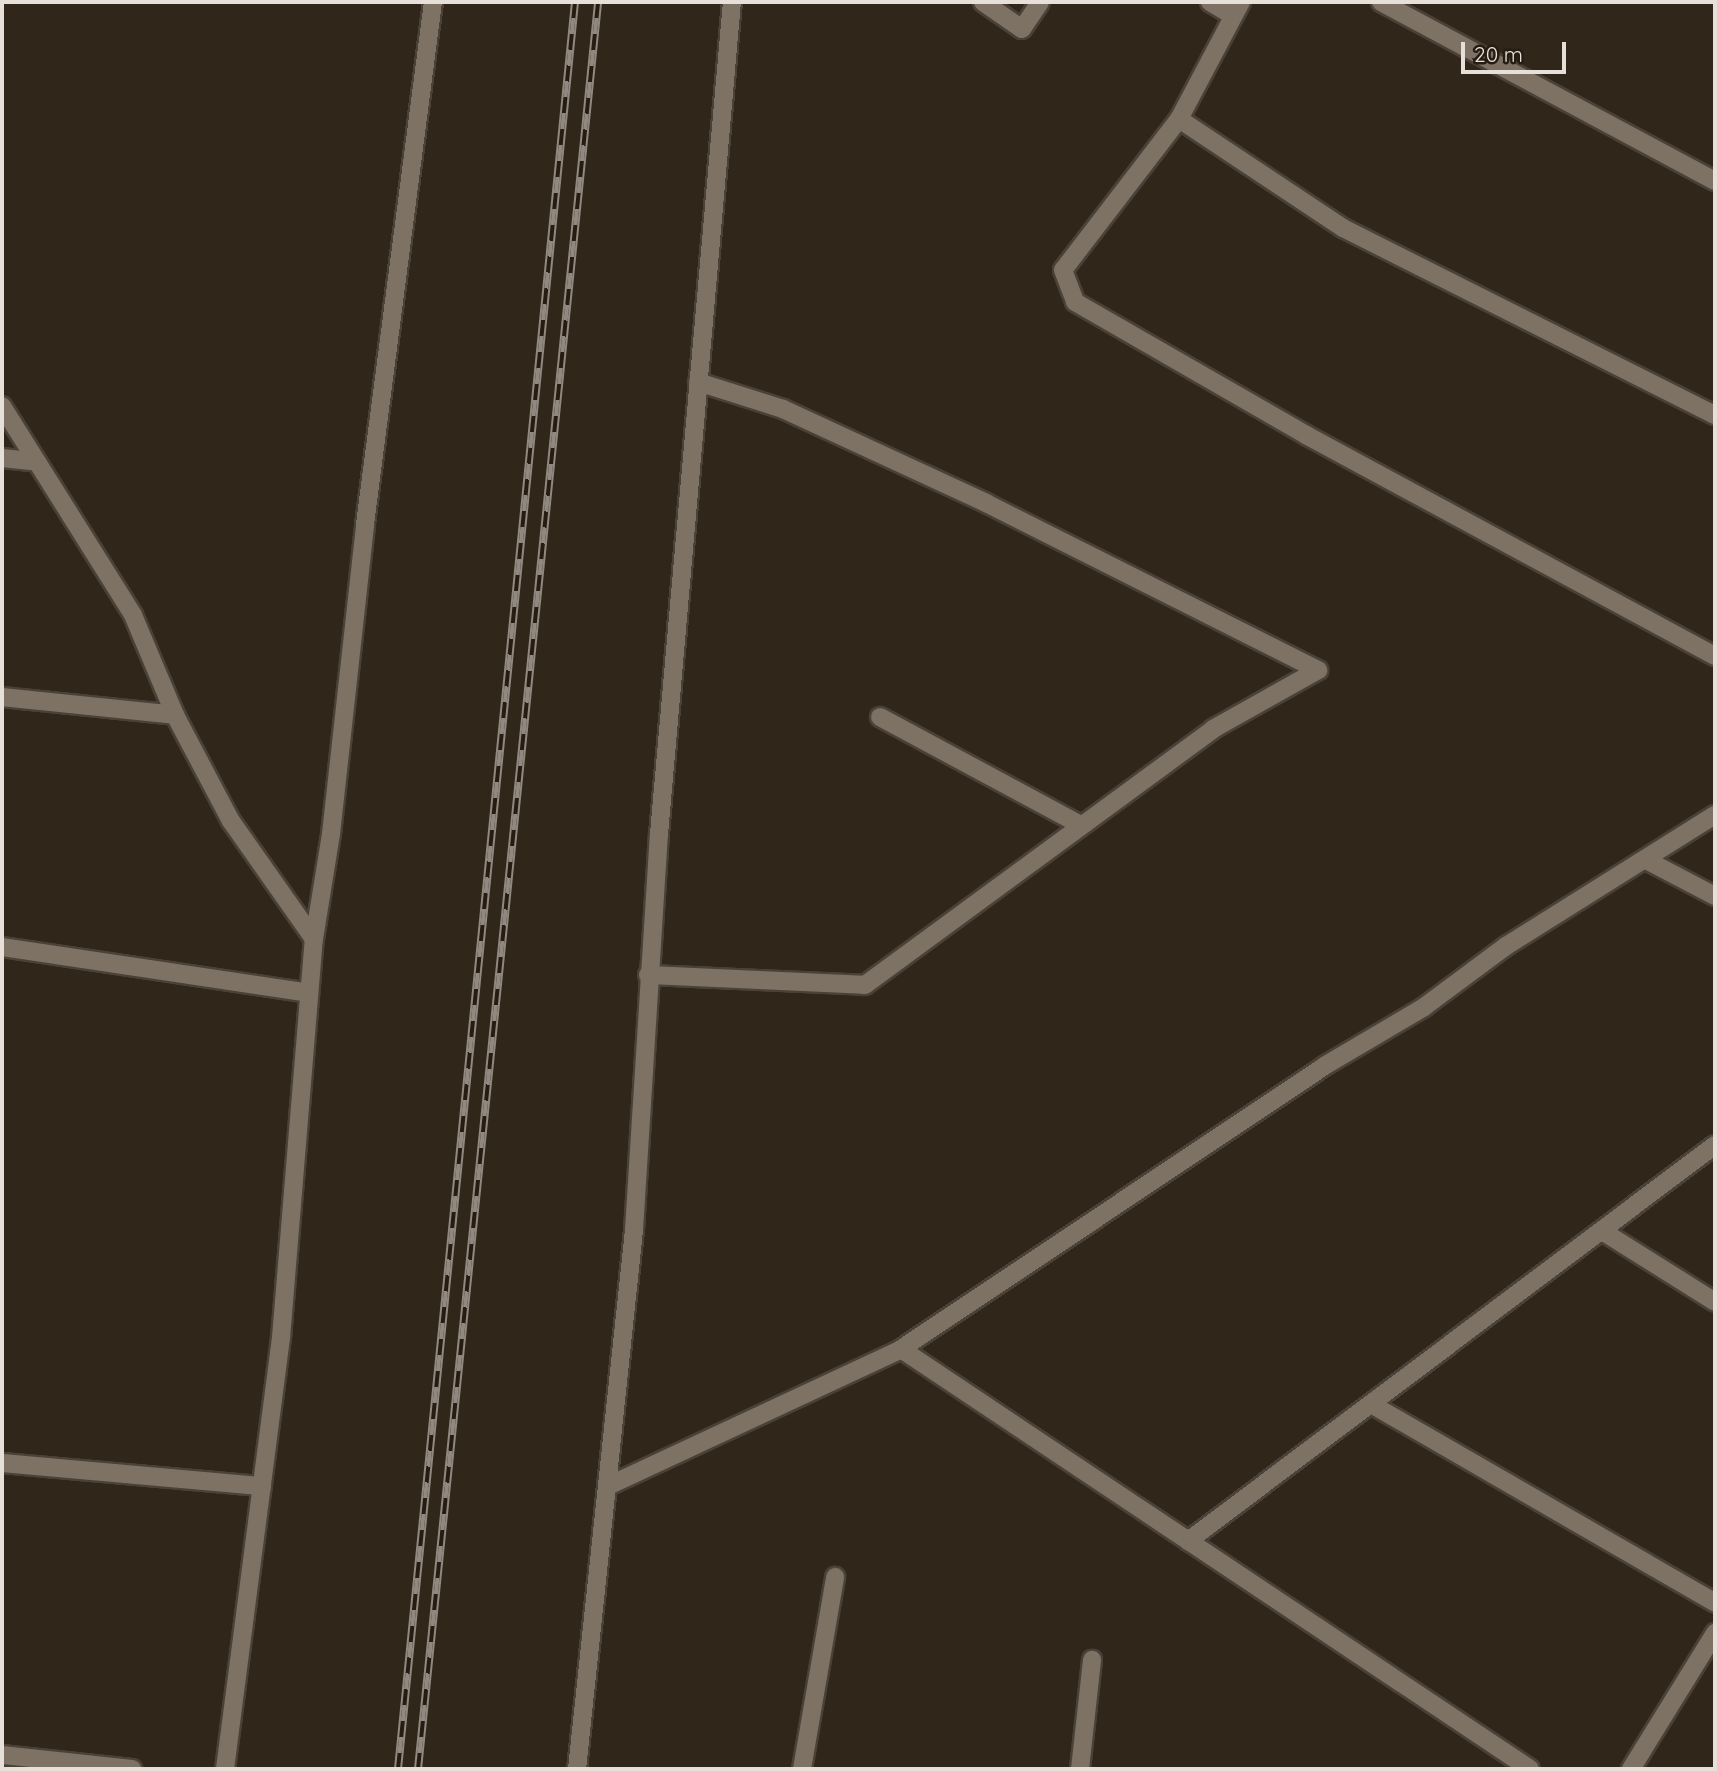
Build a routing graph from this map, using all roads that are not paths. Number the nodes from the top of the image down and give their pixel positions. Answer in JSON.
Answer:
{"nodes":[{"id":1,"x":433,"y":2,"type":"edge"},
{"id":2,"x":732,"y":2,"type":"edge"},
{"id":3,"x":983,"y":2,"type":"edge"},
{"id":4,"x":1040,"y":2,"type":"edge"},
{"id":5,"x":1210,"y":2,"type":"edge"},
{"id":6,"x":1381,"y":2,"type":"edge"},
{"id":7,"x":1237,"y":9,"type":"edge"},
{"id":8,"x":1178,"y":119,"type":"junction"},
{"id":9,"x":1715,"y":181,"type":"edge"},
{"id":10,"x":698,"y":382,"type":"junction"},
{"id":11,"x":2,"y":406,"type":"edge"},
{"id":12,"x":1715,"y":415,"type":"edge"},
{"id":13,"x":2,"y":458,"type":"edge"},
{"id":14,"x":33,"y":461,"type":"junction"},
{"id":15,"x":1715,"y":656,"type":"edge"},
{"id":16,"x":2,"y":696,"type":"edge"},
{"id":17,"x":175,"y":715,"type":"junction"},
{"id":18,"x":880,"y":717,"type":"dead end"},
{"id":19,"x":1715,"y":815,"type":"edge"},
{"id":20,"x":1079,"y":824,"type":"junction"},
{"id":21,"x":1646,"y":860,"type":"junction"},
{"id":22,"x":1715,"y":896,"type":"edge"},
{"id":23,"x":314,"y":939,"type":"junction"},
{"id":24,"x":2,"y":947,"type":"edge"},
{"id":25,"x":649,"y":975,"type":"junction"},
{"id":26,"x":308,"y":993,"type":"junction"},
{"id":27,"x":1715,"y":1145,"type":"edge"},
{"id":28,"x":1602,"y":1231,"type":"junction"},
{"id":29,"x":1715,"y":1302,"type":"edge"},
{"id":30,"x":901,"y":1349,"type":"junction"},
{"id":31,"x":1371,"y":1404,"type":"junction"},
{"id":32,"x":2,"y":1463,"type":"edge"},
{"id":33,"x":610,"y":1485,"type":"junction"},
{"id":34,"x":262,"y":1486,"type":"junction"},
{"id":35,"x":1188,"y":1541,"type":"junction"},
{"id":36,"x":835,"y":1577,"type":"dead end"},
{"id":37,"x":1715,"y":1603,"type":"edge"},
{"id":38,"x":1715,"y":1633,"type":"edge"},
{"id":39,"x":1092,"y":1660,"type":"dead end"},
{"id":40,"x":2,"y":1755,"type":"edge"},
{"id":41,"x":132,"y":1769,"type":"edge"},
{"id":42,"x":225,"y":1769,"type":"edge"},
{"id":43,"x":577,"y":1769,"type":"edge"},
{"id":44,"x":802,"y":1769,"type":"edge"},
{"id":45,"x":1080,"y":1769,"type":"edge"},
{"id":46,"x":1531,"y":1769,"type":"edge"},
{"id":47,"x":1630,"y":1769,"type":"edge"}],
"edges":[{"from":1,"to":23,"type":"street"},
{"from":2,"to":10,"type":"street"},
{"from":3,"to":4,"type":"street"},
{"from":5,"to":7,"type":"street"},
{"from":6,"to":9,"type":"street"},
{"from":7,"to":8,"type":"street"},
{"from":8,"to":12,"type":"street"},
{"from":8,"to":15,"type":"street"},
{"from":10,"to":20,"type":"street"},
{"from":10,"to":25,"type":"street"},
{"from":11,"to":14,"type":"street"},
{"from":13,"to":14,"type":"street"},
{"from":14,"to":17,"type":"street"},
{"from":16,"to":17,"type":"street"},
{"from":17,"to":23,"type":"street"},
{"from":18,"to":20,"type":"street"},
{"from":19,"to":21,"type":"street"},
{"from":20,"to":25,"type":"street"},
{"from":21,"to":22,"type":"street"},
{"from":21,"to":30,"type":"street"},
{"from":23,"to":26,"type":"street"},
{"from":24,"to":26,"type":"street"},
{"from":25,"to":33,"type":"street"},
{"from":26,"to":34,"type":"street"},
{"from":27,"to":28,"type":"street"},
{"from":28,"to":29,"type":"street"},
{"from":28,"to":31,"type":"street"},
{"from":30,"to":33,"type":"street"},
{"from":30,"to":35,"type":"street"},
{"from":31,"to":35,"type":"street"},
{"from":31,"to":37,"type":"street"},
{"from":32,"to":34,"type":"street"},
{"from":33,"to":43,"type":"street"},
{"from":34,"to":42,"type":"street"},
{"from":35,"to":46,"type":"street"},
{"from":36,"to":44,"type":"street"},
{"from":38,"to":47,"type":"street"},
{"from":39,"to":45,"type":"street"},
{"from":40,"to":41,"type":"street"}]}
